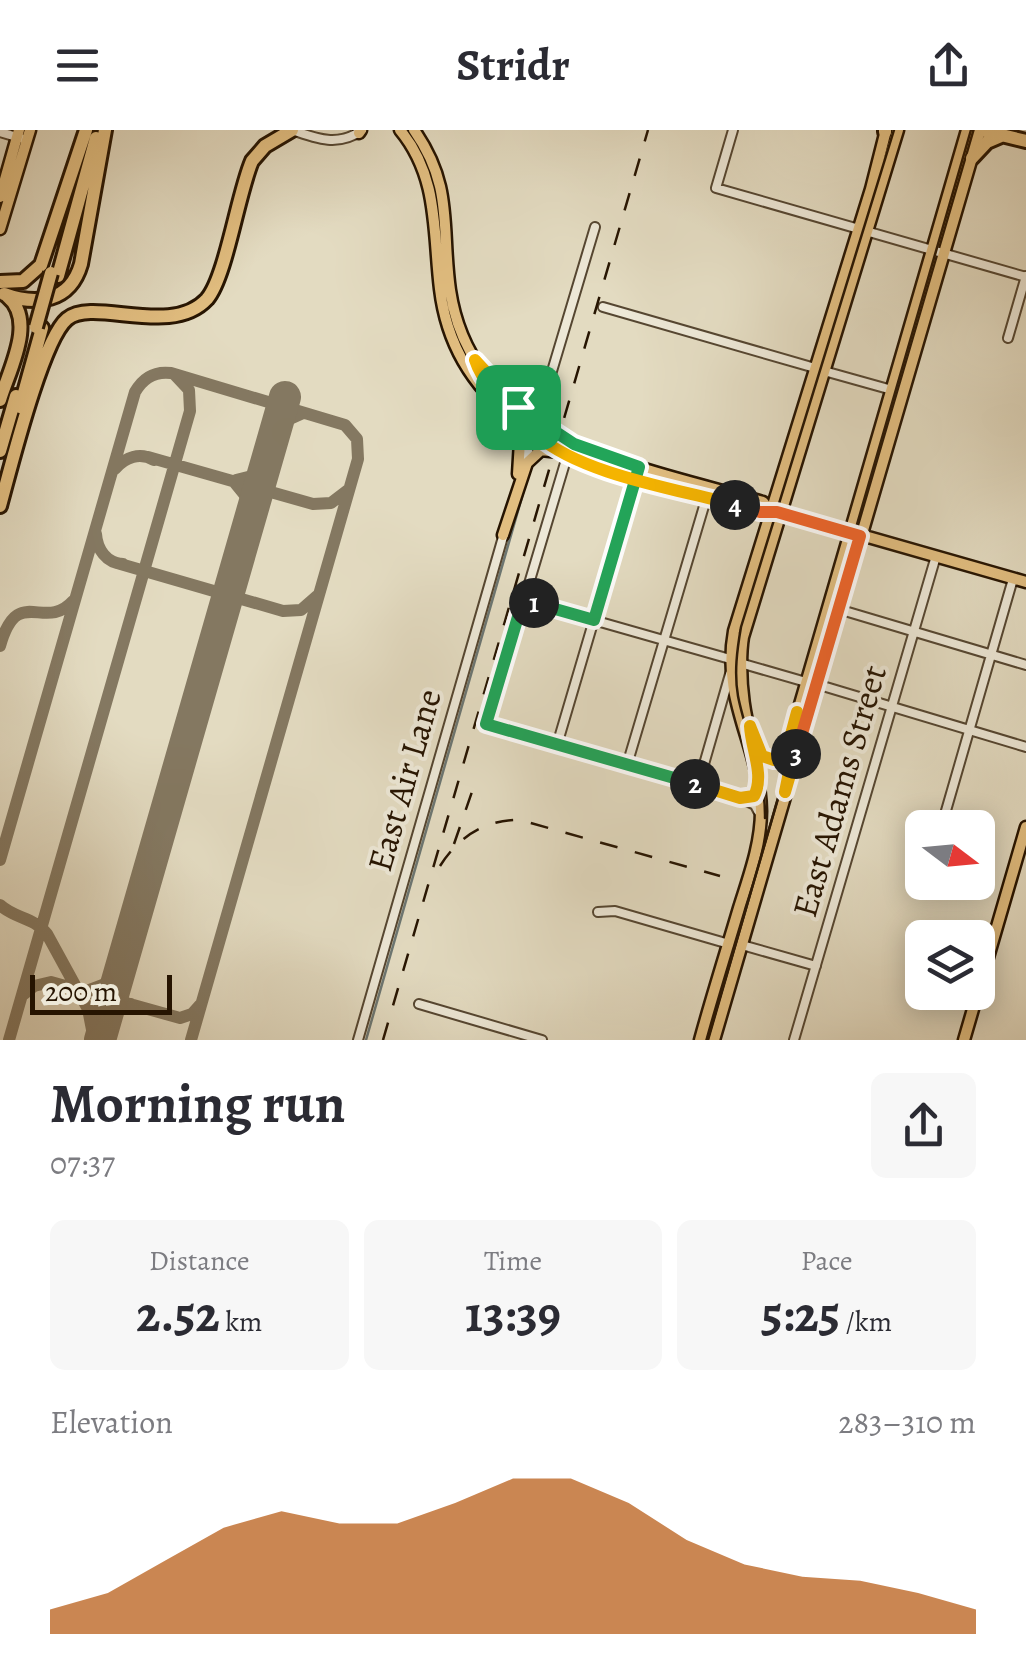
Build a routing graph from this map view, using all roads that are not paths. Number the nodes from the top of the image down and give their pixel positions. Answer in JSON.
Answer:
{"nodes":[{"id":1,"x":95,"y":130,"type":"edge"},
{"id":2,"x":292,"y":130,"type":"edge"},
{"id":3,"x":400,"y":130,"type":"edge"},
{"id":4,"x":416,"y":130,"type":"edge"},
{"id":5,"x":733,"y":130,"type":"edge"},
{"id":6,"x":889,"y":130,"type":"edge"},
{"id":7,"x":967,"y":130,"type":"edge"},
{"id":8,"x":980,"y":130,"type":"edge"},
{"id":9,"x":361,"y":131,"type":"edge"},
{"id":10,"x":0,"y":132,"type":"edge"},
{"id":11,"x":23,"y":134,"type":"edge"},
{"id":12,"x":1002,"y":136,"type":"junction"},
{"id":13,"x":1026,"y":141,"type":"edge"},
{"id":14,"x":972,"y":158,"type":"junction"},
{"id":15,"x":0,"y":197,"type":"edge"},
{"id":16,"x":595,"y":228,"type":"dead end"},
{"id":17,"x":0,"y":229,"type":"edge"},
{"id":18,"x":863,"y":230,"type":"junction"},
{"id":19,"x":938,"y":252,"type":"junction"},
{"id":20,"x":1026,"y":277,"type":"edge"},
{"id":21,"x":1,"y":289,"type":"edge"},
{"id":22,"x":603,"y":307,"type":"dead end"},
{"id":23,"x":39,"y":327,"type":"junction"},
{"id":24,"x":920,"y":333,"type":"junction"},
{"id":25,"x":1008,"y":338,"type":"dead end"},
{"id":26,"x":472,"y":364,"type":"junction"},
{"id":27,"x":819,"y":369,"type":"junction"},
{"id":28,"x":894,"y":384,"type":"junction"},
{"id":29,"x":817,"y":393,"type":"junction"},
{"id":30,"x":544,"y":398,"type":"junction"},
{"id":31,"x":0,"y":400,"type":"edge"},
{"id":32,"x":518,"y":407,"type":"junction"},
{"id":33,"x":533,"y":432,"type":"junction"},
{"id":34,"x":790,"y":444,"type":"junction"},
{"id":35,"x":0,"y":451,"type":"edge"},
{"id":36,"x":596,"y":454,"type":"junction"},
{"id":37,"x":567,"y":455,"type":"junction"},
{"id":38,"x":612,"y":458,"type":"junction"},
{"id":39,"x":638,"y":473,"type":"junction"},
{"id":40,"x":518,"y":475,"type":"junction"},
{"id":41,"x":0,"y":477,"type":"edge"},
{"id":42,"x":708,"y":492,"type":"junction"},
{"id":43,"x":0,"y":506,"type":"edge"},
{"id":44,"x":775,"y":511,"type":"junction"},
{"id":45,"x":503,"y":534,"type":"junction"},
{"id":46,"x":855,"y":534,"type":"junction"},
{"id":47,"x":936,"y":556,"type":"junction"},
{"id":48,"x":1013,"y":579,"type":"junction"},
{"id":49,"x":1026,"y":582,"type":"edge"},
{"id":50,"x":523,"y":600,"type":"junction"},
{"id":51,"x":838,"y":609,"type":"junction"},
{"id":52,"x":594,"y":620,"type":"junction"},
{"id":53,"x":914,"y":632,"type":"junction"},
{"id":54,"x":664,"y":640,"type":"junction"},
{"id":55,"x":991,"y":655,"type":"junction"},
{"id":56,"x":735,"y":661,"type":"junction"},
{"id":57,"x":1026,"y":665,"type":"edge"},
{"id":58,"x":730,"y":672,"type":"junction"},
{"id":59,"x":811,"y":683,"type":"junction"},
{"id":60,"x":892,"y":707,"type":"junction"},
{"id":61,"x":797,"y":712,"type":"junction"},
{"id":62,"x":738,"y":714,"type":"junction"},
{"id":63,"x":718,"y":718,"type":"junction"},
{"id":64,"x":750,"y":726,"type":"junction"},
{"id":65,"x":970,"y":730,"type":"junction"},
{"id":66,"x":556,"y":744,"type":"junction"},
{"id":67,"x":1026,"y":747,"type":"edge"},
{"id":68,"x":627,"y":764,"type":"junction"},
{"id":69,"x":698,"y":785,"type":"junction"},
{"id":70,"x":759,"y":787,"type":"junction"},
{"id":71,"x":785,"y":792,"type":"junction"},
{"id":72,"x":740,"y":798,"type":"junction"},
{"id":73,"x":946,"y":810,"type":"edge"},
{"id":74,"x":760,"y":814,"type":"junction"},
{"id":75,"x":1026,"y":827,"type":"edge"},
{"id":76,"x":598,"y":912,"type":"dead end"},
{"id":77,"x":729,"y":944,"type":"junction"},
{"id":78,"x":742,"y":945,"type":"junction"},
{"id":79,"x":816,"y":966,"type":"junction"},
{"id":80,"x":419,"y":1004,"type":"dead end"},
{"id":81,"x":358,"y":1040,"type":"edge"},
{"id":82,"x":542,"y":1040,"type":"edge"},
{"id":83,"x":700,"y":1040,"type":"edge"},
{"id":84,"x":714,"y":1040,"type":"edge"},
{"id":85,"x":794,"y":1040,"type":"edge"},
{"id":86,"x":964,"y":1040,"type":"edge"}],
"edges":[{"from":1,"to":21,"type":"highway"},
{"from":1,"to":21,"type":"highway"},
{"from":1,"to":23,"type":"highway","bridge":true},
{"from":2,"to":9,"type":"street"},
{"from":2,"to":43,"type":"highway"},
{"from":3,"to":26,"type":"main road"},
{"from":4,"to":26,"type":"main road"},
{"from":5,"to":18,"type":"street"},
{"from":6,"to":18,"type":"main road"},
{"from":7,"to":19,"type":"main road"},
{"from":8,"to":12,"type":"highway"},
{"from":8,"to":14,"type":"main road"},
{"from":10,"to":11,"type":"street"},
{"from":11,"to":15,"type":"main road"},
{"from":11,"to":17,"type":"main road"},
{"from":12,"to":13,"type":"highway"},
{"from":12,"to":14,"type":"highway"},
{"from":14,"to":19,"type":"main road"},
{"from":16,"to":30,"type":"street"},
{"from":18,"to":19,"type":"street"},
{"from":18,"to":27,"type":"main road"},
{"from":19,"to":20,"type":"street"},
{"from":19,"to":24,"type":"main road"},
{"from":19,"to":28,"type":"main road"},
{"from":20,"to":25,"type":"street"},
{"from":21,"to":31,"type":"highway"},
{"from":22,"to":27,"type":"street"},
{"from":23,"to":35,"type":"highway"},
{"from":23,"to":41,"type":"highway"},
{"from":24,"to":28,"type":"main road"},
{"from":24,"to":46,"type":"main road"},
{"from":26,"to":32,"type":"main road"},
{"from":26,"to":33,"type":"main road"},
{"from":26,"to":40,"type":"main road"},
{"from":27,"to":28,"type":"street"},
{"from":27,"to":29,"type":"main road"},
{"from":27,"to":34,"type":"main road"},
{"from":28,"to":46,"type":"main road"},
{"from":29,"to":34,"type":"main road"},
{"from":29,"to":44,"type":"main road"},
{"from":30,"to":32,"type":"main road"},
{"from":30,"to":38,"type":"main road"},
{"from":32,"to":36,"type":"main road"},
{"from":33,"to":36,"type":"main road"},
{"from":33,"to":37,"type":"main road"},
{"from":33,"to":40,"type":"street","name":"East Air Lane"},
{"from":33,"to":45,"type":"street","name":"East Air Lane"},
{"from":34,"to":44,"type":"main road"},
{"from":36,"to":38,"type":"main road"},
{"from":37,"to":39,"type":"main road"},
{"from":37,"to":45,"type":"main road"},
{"from":37,"to":50,"type":"street"},
{"from":38,"to":39,"type":"main road"},
{"from":39,"to":42,"type":"main road"},
{"from":39,"to":52,"type":"street"},
{"from":40,"to":45,"type":"street","name":"East Air Lane"},
{"from":42,"to":44,"type":"main road"},
{"from":42,"to":54,"type":"street"},
{"from":44,"to":46,"type":"main road"},
{"from":44,"to":56,"type":"main road"},
{"from":45,"to":81,"type":"street","name":"East Air Lane"},
{"from":46,"to":47,"type":"main road"},
{"from":46,"to":51,"type":"main road"},
{"from":46,"to":59,"type":"main road"},
{"from":47,"to":48,"type":"main road"},
{"from":47,"to":53,"type":"street","name":"East Adams Street"},
{"from":48,"to":49,"type":"main road"},
{"from":48,"to":55,"type":"street"},
{"from":50,"to":52,"type":"street"},
{"from":50,"to":66,"type":"street"},
{"from":51,"to":53,"type":"street"},
{"from":51,"to":59,"type":"main road"},
{"from":52,"to":54,"type":"street"},
{"from":52,"to":66,"type":"street"},
{"from":53,"to":55,"type":"street"},
{"from":53,"to":60,"type":"street","name":"East Adams Street"},
{"from":54,"to":56,"type":"street"},
{"from":54,"to":68,"type":"street"},
{"from":55,"to":57,"type":"street"},
{"from":55,"to":65,"type":"street"},
{"from":56,"to":58,"type":"main road"},
{"from":56,"to":59,"type":"street"},
{"from":56,"to":64,"type":"main road"},
{"from":58,"to":62,"type":"main road"},
{"from":58,"to":63,"type":"street"},
{"from":59,"to":60,"type":"street"},
{"from":59,"to":61,"type":"main road"},
{"from":59,"to":71,"type":"main road"},
{"from":60,"to":65,"type":"street"},
{"from":60,"to":79,"type":"street","name":"East Adams Street"},
{"from":61,"to":64,"type":"main road"},
{"from":61,"to":71,"type":"main road"},
{"from":62,"to":63,"type":"street"},
{"from":62,"to":70,"type":"main road"},
{"from":63,"to":69,"type":"street"},
{"from":64,"to":70,"type":"main road"},
{"from":65,"to":67,"type":"street"},
{"from":65,"to":73,"type":"street"},
{"from":66,"to":68,"type":"street"},
{"from":68,"to":69,"type":"street"},
{"from":69,"to":72,"type":"street"},
{"from":70,"to":72,"type":"street"},
{"from":70,"to":74,"type":"main road"},
{"from":71,"to":78,"type":"main road"},
{"from":72,"to":74,"type":"street"},
{"from":74,"to":77,"type":"main road"},
{"from":75,"to":86,"type":"main road"},
{"from":76,"to":77,"type":"street"},
{"from":77,"to":83,"type":"main road"},
{"from":78,"to":79,"type":"street"},
{"from":78,"to":84,"type":"main road"},
{"from":79,"to":85,"type":"street","name":"East Adams Street"},
{"from":80,"to":82,"type":"street"}]}
